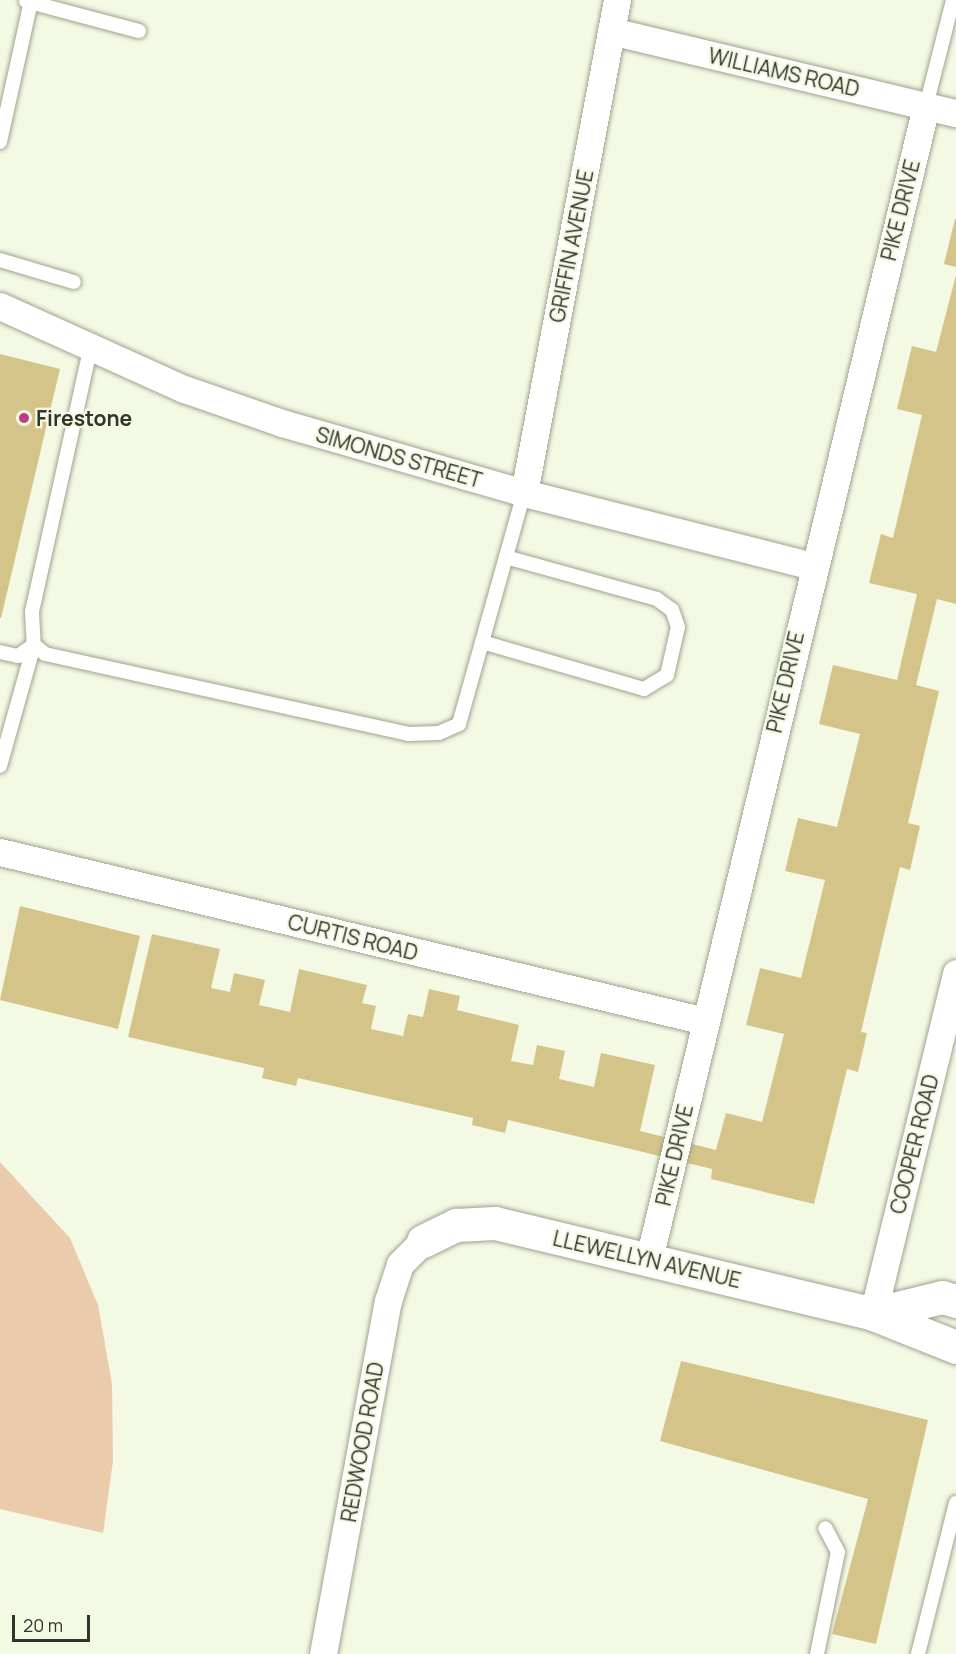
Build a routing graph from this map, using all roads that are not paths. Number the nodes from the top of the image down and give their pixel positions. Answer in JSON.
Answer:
{"nodes":[{"id":1,"x":617,"y":0,"type":"edge"},
{"id":2,"x":953,"y":0,"type":"edge"},
{"id":3,"x":28,"y":3,"type":"edge"},
{"id":4,"x":611,"y":31,"type":"junction"},
{"id":5,"x":138,"y":32,"type":"dead end"},
{"id":6,"x":926,"y":106,"type":"junction"},
{"id":7,"x":956,"y":113,"type":"edge"},
{"id":8,"x":0,"y":142,"type":"edge"},
{"id":9,"x":0,"y":260,"type":"edge"},
{"id":10,"x":74,"y":282,"type":"dead end"},
{"id":11,"x":0,"y":306,"type":"edge"},
{"id":12,"x":90,"y":350,"type":"junction"},
{"id":13,"x":524,"y":493,"type":"junction"},
{"id":14,"x":506,"y":557,"type":"junction"},
{"id":15,"x":812,"y":566,"type":"junction"},
{"id":16,"x":482,"y":642,"type":"junction"},
{"id":17,"x":34,"y":645,"type":"junction"},
{"id":18,"x":0,"y":652,"type":"edge"},
{"id":19,"x":0,"y":766,"type":"edge"},
{"id":20,"x":0,"y":852,"type":"edge"},
{"id":21,"x":956,"y":973,"type":"edge"},
{"id":22,"x":705,"y":1022,"type":"junction"},
{"id":23,"x":423,"y":1241,"type":"joint"},
{"id":24,"x":649,"y":1259,"type":"junction"},
{"id":25,"x":956,"y":1301,"type":"edge"},
{"id":26,"x":873,"y":1314,"type":"junction"},
{"id":27,"x":956,"y":1347,"type":"edge"},
{"id":28,"x":956,"y":1503,"type":"edge"},
{"id":29,"x":825,"y":1528,"type":"dead end"},
{"id":30,"x":323,"y":1654,"type":"edge"},
{"id":31,"x":817,"y":1654,"type":"edge"},
{"id":32,"x":918,"y":1654,"type":"edge"}],
"edges":[{"from":1,"to":4,"type":"street","name":"GRIFFIN AVENUE"},
{"from":2,"to":6,"type":"lane"},
{"from":3,"to":5,"type":"lane"},
{"from":3,"to":8,"type":"lane"},
{"from":4,"to":6,"type":"street","name":"WILLIAMS ROAD"},
{"from":4,"to":13,"type":"street","name":"GRIFFIN AVENUE"},
{"from":6,"to":7,"type":"street","name":"WILLIAMS ROAD"},
{"from":6,"to":15,"type":"street","name":"PIKE DRIVE"},
{"from":9,"to":10,"type":"lane"},
{"from":11,"to":12,"type":"street","name":"SIMONDS STREET"},
{"from":12,"to":13,"type":"street","name":"SIMONDS STREET"},
{"from":12,"to":17,"type":"lane"},
{"from":13,"to":14,"type":"lane"},
{"from":13,"to":15,"type":"street","name":"SIMONDS STREET"},
{"from":14,"to":16,"type":"lane"},
{"from":14,"to":16,"type":"lane"},
{"from":15,"to":22,"type":"street","name":"PIKE DRIVE"},
{"from":16,"to":17,"type":"lane"},
{"from":17,"to":18,"type":"lane"},
{"from":17,"to":19,"type":"lane"},
{"from":20,"to":22,"type":"street","name":"CURTIS ROAD"},
{"from":21,"to":26,"type":"street","name":"COOPER ROAD"},
{"from":22,"to":24,"type":"street","name":"PIKE DRIVE"},
{"from":23,"to":24,"type":"street","name":"LLEWELLYN AVENUE"},
{"from":23,"to":30,"type":"street","name":"REDWOOD ROAD"},
{"from":24,"to":26,"type":"street","name":"LLEWELLYN AVENUE"},
{"from":25,"to":26,"type":"street","name":"LLEWELLYN AVENUE"},
{"from":26,"to":27,"type":"street","name":"LLEWELLYN AVENUE"},
{"from":28,"to":32,"type":"lane"},
{"from":29,"to":31,"type":"lane"}]}
